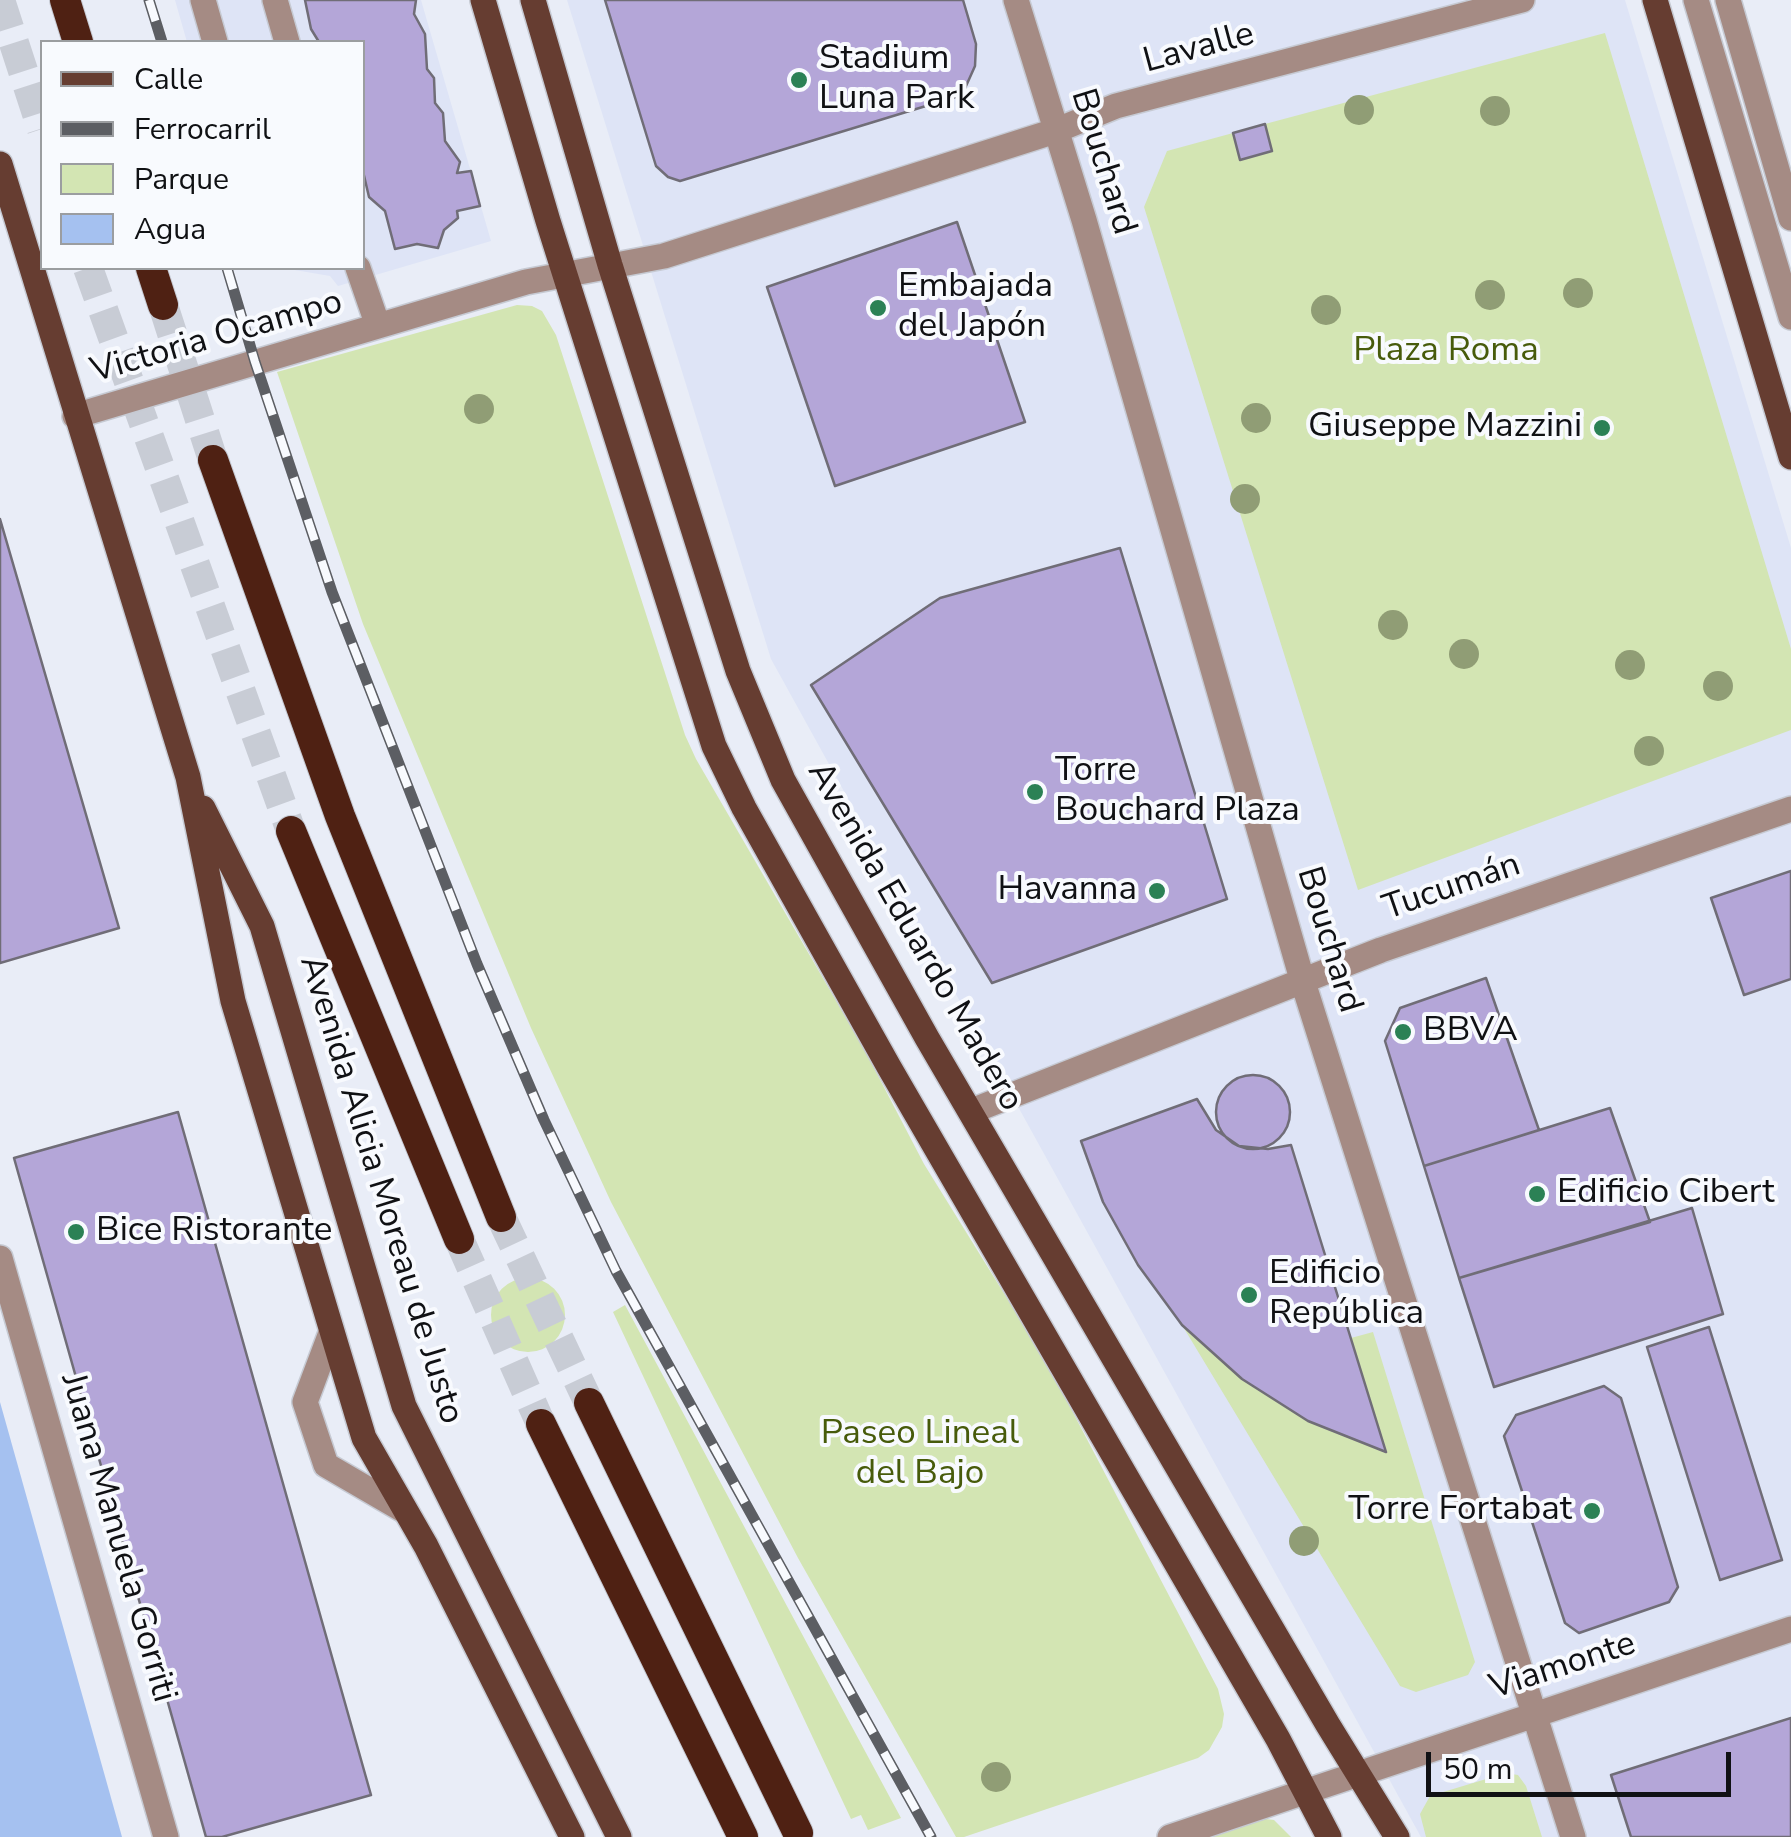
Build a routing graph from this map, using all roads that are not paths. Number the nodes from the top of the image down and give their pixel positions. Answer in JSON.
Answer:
{"nodes":[{"id":1,"x":64,"y":0,"type":"edge"},
{"id":2,"x":203,"y":0,"type":"edge"},
{"id":3,"x":275,"y":0,"type":"edge"},
{"id":4,"x":482,"y":0,"type":"edge"},
{"id":5,"x":533,"y":0,"type":"edge"},
{"id":6,"x":1016,"y":0,"type":"edge"},
{"id":7,"x":1522,"y":0,"type":"edge"},
{"id":8,"x":1654,"y":0,"type":"edge"},
{"id":9,"x":1696,"y":0,"type":"edge"},
{"id":10,"x":1728,"y":0,"type":"edge"},
{"id":11,"x":77,"y":40,"type":"edge"},
{"id":12,"x":214,"y":40,"type":"edge"},
{"id":13,"x":287,"y":40,"type":"edge"},
{"id":14,"x":1055,"y":131,"type":"junction"},
{"id":15,"x":0,"y":164,"type":"edge"},
{"id":16,"x":1791,"y":218,"type":"edge"},
{"id":17,"x":610,"y":266,"type":"junction"},
{"id":18,"x":152,"y":270,"type":"edge"},
{"id":19,"x":359,"y":270,"type":"edge"},
{"id":20,"x":565,"y":274,"type":"junction"},
{"id":21,"x":163,"y":305,"type":"tunnel mouth"},
{"id":22,"x":1791,"y":317,"type":"edge"},
{"id":23,"x":378,"y":326,"type":"junction"},
{"id":24,"x":75,"y":416,"type":"junction"},
{"id":25,"x":1791,"y":457,"type":"edge"},
{"id":26,"x":213,"y":460,"type":"tunnel mouth"},
{"id":27,"x":188,"y":777,"type":"junction"},
{"id":28,"x":1791,"y":808,"type":"edge"},
{"id":29,"x":291,"y":830,"type":"tunnel mouth"},
{"id":30,"x":1302,"y":980,"type":"junction"},
{"id":31,"x":972,"y":1111,"type":"junction"},
{"id":32,"x":500,"y":1217,"type":"tunnel mouth"},
{"id":33,"x":459,"y":1240,"type":"tunnel mouth"},
{"id":34,"x":0,"y":1258,"type":"edge"},
{"id":35,"x":332,"y":1333,"type":"junction"},
{"id":36,"x":590,"y":1403,"type":"tunnel mouth"},
{"id":37,"x":542,"y":1424,"type":"tunnel mouth"},
{"id":38,"x":406,"y":1511,"type":"junction"},
{"id":39,"x":1791,"y":1630,"type":"edge"},
{"id":40,"x":1536,"y":1713,"type":"junction"},
{"id":41,"x":1358,"y":1773,"type":"junction"},
{"id":42,"x":1306,"y":1792,"type":"junction"},
{"id":43,"x":798,"y":1833,"type":"dead end"},
{"id":44,"x":166,"y":1837,"type":"edge"},
{"id":45,"x":572,"y":1837,"type":"edge"},
{"id":46,"x":619,"y":1837,"type":"edge"},
{"id":47,"x":743,"y":1837,"type":"edge"},
{"id":48,"x":1170,"y":1837,"type":"edge"},
{"id":49,"x":1329,"y":1837,"type":"edge"},
{"id":50,"x":1397,"y":1837,"type":"edge"},
{"id":51,"x":1574,"y":1837,"type":"edge"}],
"edges":[{"from":1,"to":11,"type":"highway"},
{"from":2,"to":12,"type":"street"},
{"from":3,"to":13,"type":"street"},
{"from":4,"to":20,"type":"main road"},
{"from":5,"to":17,"type":"main road","name":"Avenida Eduardo Madero"},
{"from":6,"to":14,"type":"street","name":"Bouchard"},
{"from":7,"to":14,"type":"street","name":"Lavalle"},
{"from":8,"to":25,"type":"main road"},
{"from":9,"to":22,"type":"street"},
{"from":10,"to":16,"type":"street"},
{"from":14,"to":17,"type":"street","name":"Lavalle"},
{"from":14,"to":30,"type":"street","name":"Bouchard"},
{"from":15,"to":24,"type":"main road","name":"Avenida Alicia Moreau de Justo"},
{"from":17,"to":20,"type":"street","name":"Victoria Ocampo"},
{"from":17,"to":31,"type":"main road","name":"Avenida Eduardo Madero"},
{"from":18,"to":21,"type":"highway"},
{"from":19,"to":23,"type":"street"},
{"from":20,"to":23,"type":"street","name":"Victoria Ocampo"},
{"from":20,"to":42,"type":"main road"},
{"from":23,"to":24,"type":"street","name":"Victoria Ocampo"},
{"from":24,"to":27,"type":"main road","name":"Avenida Alicia Moreau de Justo"},
{"from":26,"to":32,"type":"highway"},
{"from":27,"to":35,"type":"main road","name":"Avenida Alicia Moreau de Justo"},
{"from":27,"to":46,"type":"main road","name":"Avenida Alicia Moreau de Justo"},
{"from":28,"to":30,"type":"street","name":"Tucumán"},
{"from":29,"to":33,"type":"highway"},
{"from":30,"to":31,"type":"street","name":"Tucumán"},
{"from":30,"to":40,"type":"street","name":"Bouchard"},
{"from":31,"to":41,"type":"main road","name":"Avenida Eduardo Madero"},
{"from":34,"to":44,"type":"street","name":"Juana Manuela Gorriti"},
{"from":35,"to":38,"type":"main road","name":"Avenida Alicia Moreau de Justo"},
{"from":35,"to":38,"type":"street"},
{"from":36,"to":43,"type":"highway"},
{"from":37,"to":47,"type":"highway"},
{"from":38,"to":45,"type":"main road","name":"Avenida Alicia Moreau de Justo"},
{"from":39,"to":40,"type":"street","name":"Viamonte"},
{"from":40,"to":41,"type":"street","name":"Viamonte"},
{"from":40,"to":51,"type":"street","name":"Bouchard"},
{"from":41,"to":42,"type":"street","name":"Viamonte"},
{"from":41,"to":50,"type":"main road","name":"Avenida Eduardo Madero"},
{"from":42,"to":48,"type":"street","name":"Viamonte"},
{"from":42,"to":49,"type":"main road"}]}
